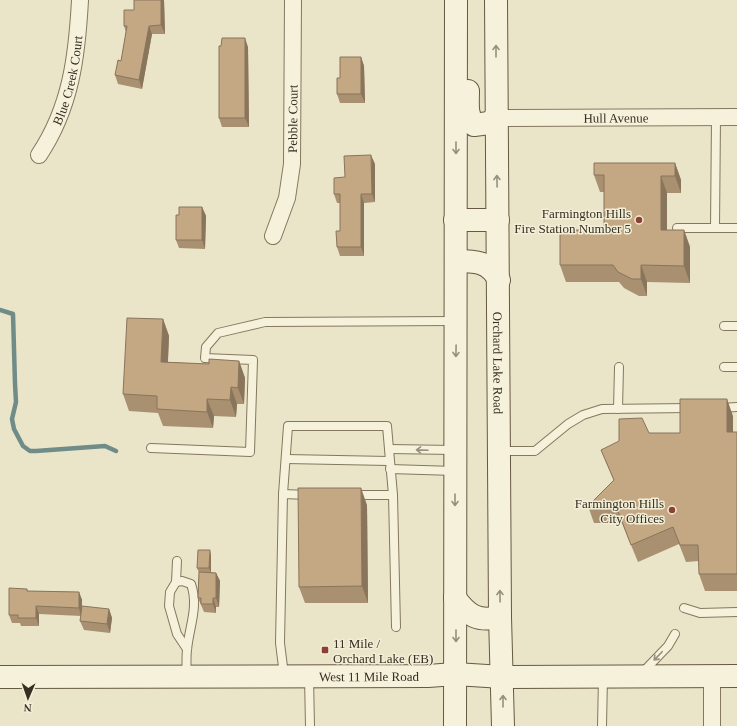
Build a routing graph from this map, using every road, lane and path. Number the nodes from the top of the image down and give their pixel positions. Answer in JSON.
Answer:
{"nodes":[{"id":1,"x":80,"y":0,"type":"edge"},
{"id":2,"x":293,"y":0,"type":"edge"},
{"id":3,"x":456,"y":0,"type":"edge"},
{"id":4,"x":469,"y":0,"type":"edge"},
{"id":5,"x":496,"y":0,"type":"edge"},
{"id":6,"x":716,"y":117,"type":"junction"},
{"id":7,"x":737,"y":117,"type":"edge"},
{"id":8,"x":495,"y":118,"type":"junction"},
{"id":9,"x":39,"y":155,"type":"dead end"},
{"id":10,"x":455,"y":220,"type":"junction"},
{"id":11,"x":498,"y":220,"type":"junction"},
{"id":12,"x":677,"y":228,"type":"edge"},
{"id":13,"x":714,"y":228,"type":"junction"},
{"id":14,"x":737,"y":228,"type":"edge"},
{"id":15,"x":273,"y":236,"type":"dead end"},
{"id":16,"x":456,"y":261,"type":"junction"},
{"id":17,"x":499,"y":280,"type":"junction"},
{"id":18,"x":456,"y":321,"type":"junction"},
{"id":19,"x":724,"y":326,"type":"dead end"},
{"id":20,"x":737,"y":326,"type":"edge"},
{"id":21,"x":619,"y":367,"type":"dead end"},
{"id":22,"x":724,"y":367,"type":"dead end"},
{"id":23,"x":737,"y":367,"type":"edge"},
{"id":24,"x":737,"y":407,"type":"edge"},
{"id":25,"x":697,"y":408,"type":"edge"},
{"id":26,"x":713,"y":408,"type":"edge"},
{"id":27,"x":618,"y":409,"type":"junction"},
{"id":28,"x":151,"y":448,"type":"dead end"},
{"id":29,"x":388,"y":449,"type":"junction"},
{"id":30,"x":499,"y":451,"type":"junction"},
{"id":31,"x":286,"y":459,"type":"junction"},
{"id":32,"x":455,"y":461,"type":"junction"},
{"id":33,"x":390,"y":465,"type":"junction"},
{"id":34,"x":283,"y":494,"type":"junction"},
{"id":35,"x":315,"y":495,"type":"edge"},
{"id":36,"x":346,"y":495,"type":"edge"},
{"id":37,"x":393,"y":495,"type":"junction"},
{"id":38,"x":177,"y":561,"type":"dead end"},
{"id":39,"x":176,"y":582,"type":"junction"},
{"id":40,"x":455,"y":598,"type":"junction"},
{"id":41,"x":684,"y":608,"type":"dead end"},
{"id":42,"x":737,"y":612,"type":"edge"},
{"id":43,"x":500,"y":617,"type":"junction"},
{"id":44,"x":396,"y":627,"type":"dead end"},
{"id":45,"x":674,"y":634,"type":"dead end"},
{"id":46,"x":187,"y":649,"type":"junction"},
{"id":47,"x":455,"y":674,"type":"junction"},
{"id":48,"x":186,"y":676,"type":"junction"},
{"id":49,"x":284,"y":676,"type":"junction"},
{"id":50,"x":309,"y":676,"type":"junction"},
{"id":51,"x":712,"y":676,"type":"junction"},
{"id":52,"x":737,"y":676,"type":"edge"},
{"id":53,"x":0,"y":677,"type":"edge"},
{"id":54,"x":503,"y":677,"type":"junction"},
{"id":55,"x":603,"y":677,"type":"junction"},
{"id":56,"x":638,"y":677,"type":"junction"},
{"id":57,"x":310,"y":726,"type":"edge"},
{"id":58,"x":455,"y":726,"type":"edge"},
{"id":59,"x":503,"y":726,"type":"edge"},
{"id":60,"x":602,"y":726,"type":"edge"},
{"id":61,"x":712,"y":726,"type":"edge"}],
"edges":[{"from":1,"to":9,"type":"street","name":"Blue Creek Court"},
{"from":2,"to":15,"type":"street","name":"Pebble Court"},
{"from":3,"to":10,"type":"main road","one_way":true},
{"from":4,"to":8,"type":"main road"},
{"from":8,"to":5,"type":"main road","name":"Orchard Lake Road","one_way":true},
{"from":6,"to":7,"type":"street","name":"Hull Avenue"},
{"from":6,"to":8,"type":"street","name":"Hull Avenue"},
{"from":6,"to":13,"type":"lane"},
{"from":11,"to":8,"type":"main road","name":"Orchard Lake Road","one_way":true},
{"from":10,"to":11,"type":"main road"},
{"from":10,"to":16,"type":"main road"},
{"from":11,"to":17,"type":"main road","name":"Orchard Lake Road"},
{"from":12,"to":13,"type":"lane"},
{"from":13,"to":14,"type":"lane"},
{"from":16,"to":17,"type":"main road"},
{"from":16,"to":18,"type":"main road"},
{"from":17,"to":30,"type":"main road","name":"Orchard Lake Road"},
{"from":18,"to":28,"type":"lane"},
{"from":18,"to":32,"type":"main road","one_way":true},
{"from":19,"to":20,"type":"lane"},
{"from":21,"to":27,"type":"lane"},
{"from":22,"to":23,"type":"lane"},
{"from":24,"to":26,"type":"lane"},
{"from":25,"to":27,"type":"lane"},
{"from":27,"to":30,"type":"lane"},
{"from":29,"to":31,"type":"lane"},
{"from":32,"to":29,"type":"lane","one_way":true},
{"from":29,"to":33,"type":"lane"},
{"from":43,"to":30,"type":"main road","name":"Orchard Lake Road","one_way":true},
{"from":31,"to":33,"type":"lane"},
{"from":31,"to":34,"type":"lane"},
{"from":32,"to":33,"type":"lane"},
{"from":32,"to":40,"type":"main road","one_way":true},
{"from":33,"to":37,"type":"lane"},
{"from":34,"to":35,"type":"lane"},
{"from":34,"to":49,"type":"lane"},
{"from":36,"to":37,"type":"lane"},
{"from":37,"to":44,"type":"lane"},
{"from":38,"to":39,"type":"lane"},
{"from":39,"to":46,"type":"lane"},
{"from":39,"to":46,"type":"lane"},
{"from":40,"to":43,"type":"main road"},
{"from":40,"to":47,"type":"main road","one_way":true},
{"from":41,"to":42,"type":"lane"},
{"from":43,"to":54,"type":"main road","name":"Orchard Lake Road"},
{"from":45,"to":56,"type":"lane","one_way":true},
{"from":46,"to":48,"type":"lane"},
{"from":47,"to":50,"type":"main road","name":"West 11 Mile Road"},
{"from":47,"to":54,"type":"main road","name":"West 11 Mile Road"},
{"from":47,"to":58,"type":"main road"},
{"from":48,"to":49,"type":"main road","name":"West 11 Mile Road"},
{"from":48,"to":53,"type":"main road","name":"West 11 Mile Road"},
{"from":49,"to":50,"type":"main road","name":"West 11 Mile Road"},
{"from":50,"to":57,"type":"lane"},
{"from":51,"to":52,"type":"main road","name":"West 11 Mile Road"},
{"from":51,"to":56,"type":"main road","name":"West 11 Mile Road"},
{"from":51,"to":61,"type":"street"},
{"from":54,"to":55,"type":"main road","name":"West 11 Mile Road"},
{"from":59,"to":54,"type":"main road","name":"Orchard Lake Road","one_way":true},
{"from":55,"to":56,"type":"main road","name":"West 11 Mile Road"},
{"from":55,"to":60,"type":"lane"}]}
